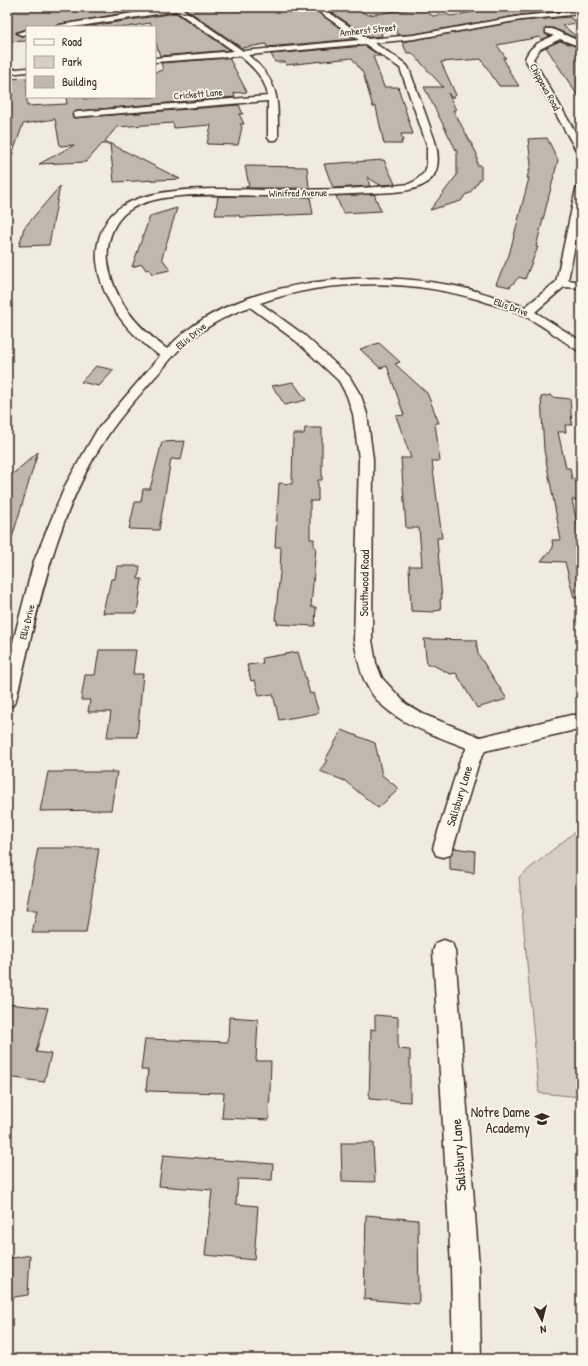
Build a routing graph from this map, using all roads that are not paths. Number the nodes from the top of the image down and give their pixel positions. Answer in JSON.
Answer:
{"nodes":[{"id":1,"x":316,"y":7,"type":"edge"},
{"id":2,"x":176,"y":8,"type":"edge"},
{"id":3,"x":581,"y":12,"type":"edge"},
{"id":4,"x":512,"y":13,"type":"dead end"},
{"id":5,"x":521,"y":18,"type":"junction"},
{"id":6,"x":66,"y":26,"type":"edge"},
{"id":7,"x":560,"y":36,"type":"junction"},
{"id":8,"x":366,"y":42,"type":"junction"},
{"id":9,"x":581,"y":45,"type":"edge"},
{"id":10,"x":242,"y":54,"type":"junction"},
{"id":11,"x":156,"y":60,"type":"edge"},
{"id":12,"x":26,"y":70,"type":"edge"},
{"id":13,"x":7,"y":72,"type":"edge"},
{"id":14,"x":272,"y":98,"type":"junction"},
{"id":15,"x":78,"y":115,"type":"dead end"},
{"id":16,"x":273,"y":138,"type":"dead end"},
{"id":17,"x":581,"y":150,"type":"edge"},
{"id":18,"x":581,"y":189,"type":"edge"},
{"id":19,"x":561,"y":283,"type":"junction"},
{"id":20,"x":581,"y":285,"type":"edge"},
{"id":21,"x":251,"y":302,"type":"junction"},
{"id":22,"x":527,"y":312,"type":"junction"},
{"id":23,"x":581,"y":347,"type":"edge"},
{"id":24,"x":168,"y":356,"type":"junction"},
{"id":25,"x":7,"y":700,"type":"edge"},
{"id":26,"x":581,"y":722,"type":"edge"},
{"id":27,"x":479,"y":745,"type":"junction"},
{"id":28,"x":443,"y":848,"type":"dead end"},
{"id":29,"x":444,"y":951,"type":"dead end"},
{"id":30,"x":468,"y":1359,"type":"edge"}],
"edges":[{"from":1,"to":8,"type":"street","name":"Winifred Avenue"},
{"from":2,"to":6,"type":"street"},
{"from":2,"to":10,"type":"street"},
{"from":3,"to":5,"type":"street","name":"Amherst Street"},
{"from":4,"to":5,"type":"street"},
{"from":5,"to":7,"type":"street"},
{"from":5,"to":8,"type":"street","name":"Amherst Street"},
{"from":7,"to":9,"type":"street"},
{"from":7,"to":17,"type":"street","name":"Chippewa Road"},
{"from":8,"to":10,"type":"street","name":"Amherst Street"},
{"from":8,"to":24,"type":"street","name":"Winifred Avenue"},
{"from":10,"to":11,"type":"street","name":"Amherst Street"},
{"from":10,"to":14,"type":"street"},
{"from":12,"to":13,"type":"street"},
{"from":14,"to":15,"type":"street","name":"Crickett Lane"},
{"from":14,"to":16,"type":"street"},
{"from":18,"to":19,"type":"street"},
{"from":19,"to":20,"type":"street"},
{"from":19,"to":22,"type":"street"},
{"from":21,"to":22,"type":"street","name":"Ellis Drive"},
{"from":21,"to":24,"type":"street","name":"Ellis Drive"},
{"from":21,"to":27,"type":"street","name":"Southwood Road"},
{"from":22,"to":23,"type":"street","name":"Ellis Drive"},
{"from":24,"to":25,"type":"street","name":"Ellis Drive"},
{"from":26,"to":27,"type":"street"},
{"from":27,"to":28,"type":"street","name":"Salisbury Lane"},
{"from":29,"to":30,"type":"street","name":"Salisbury Lane"}]}
